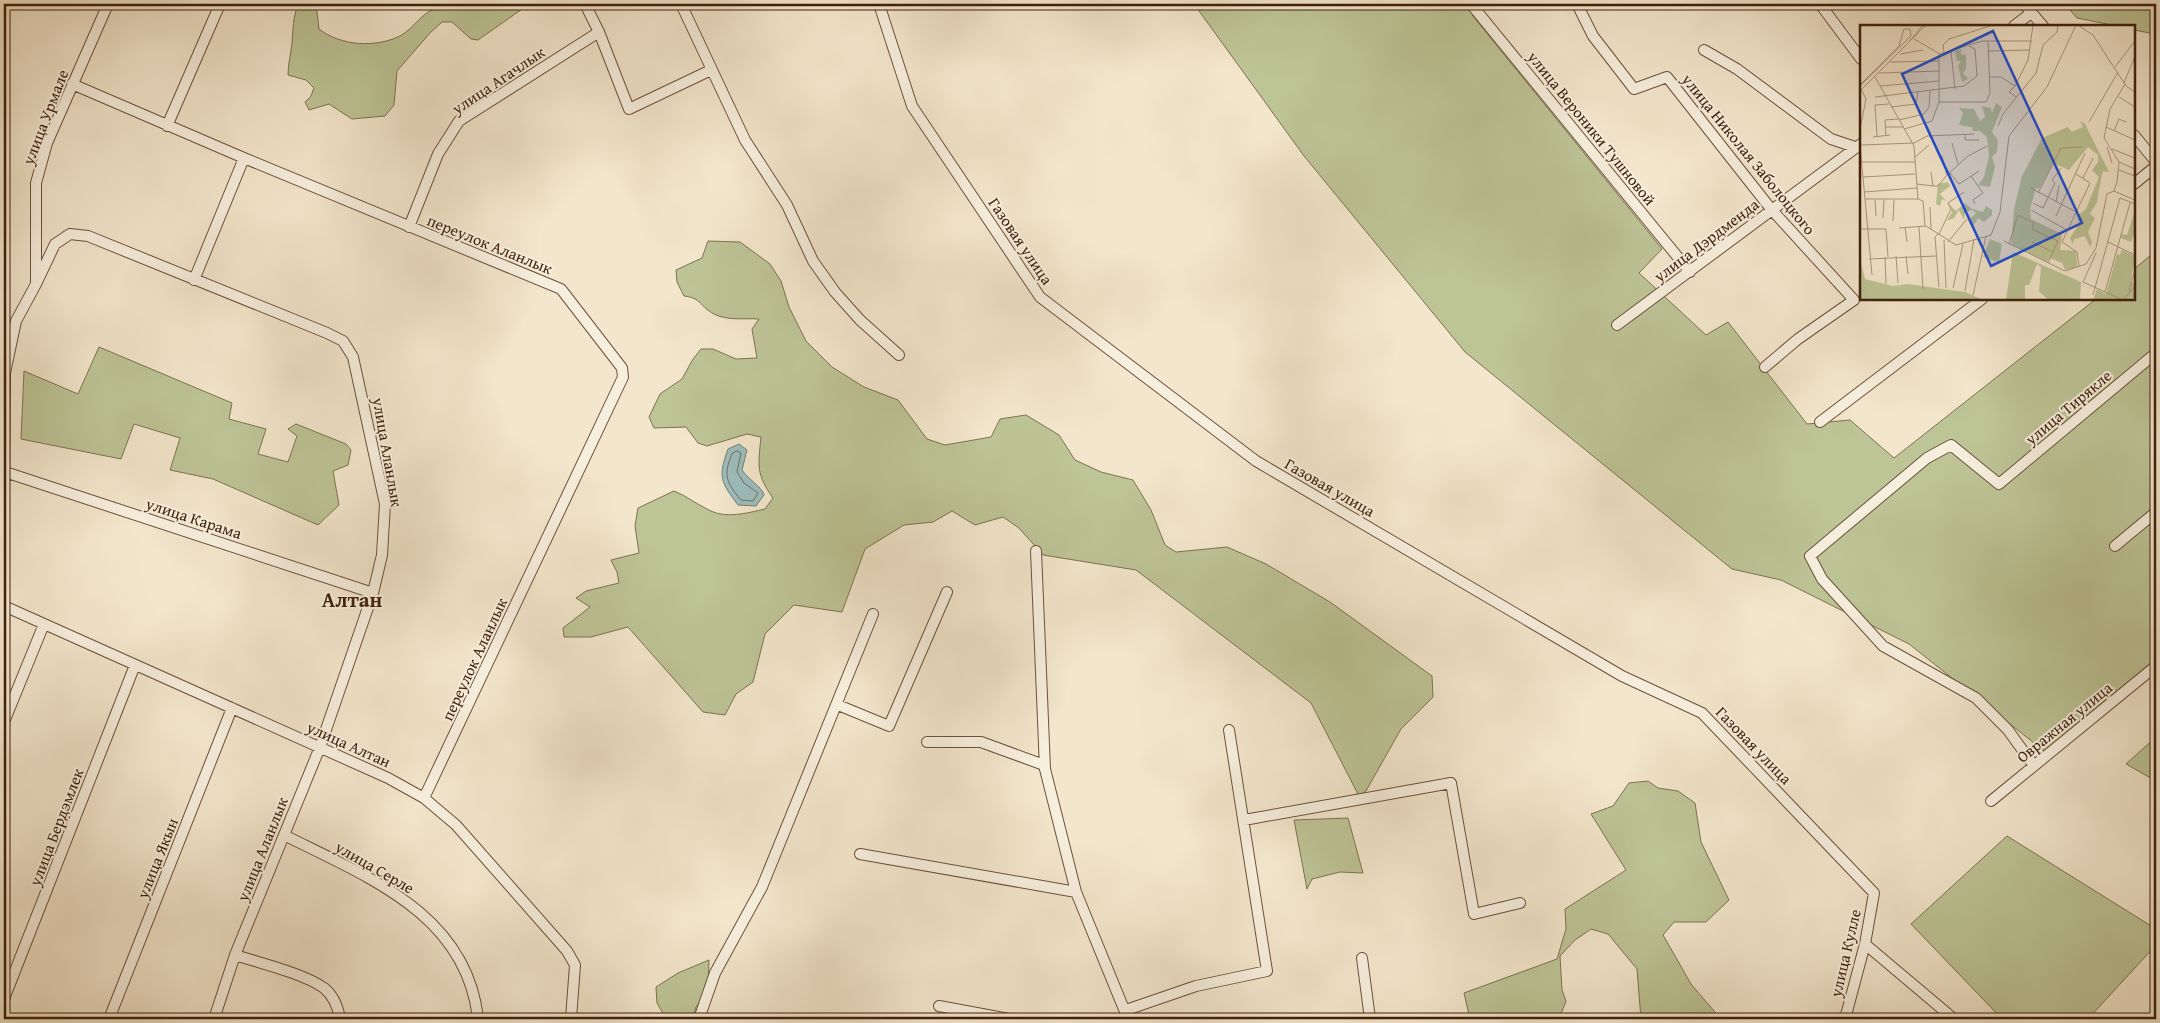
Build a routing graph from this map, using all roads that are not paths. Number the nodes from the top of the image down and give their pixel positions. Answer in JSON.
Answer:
{"nodes":[{"id":1,"x":108,"y":4,"type":"edge"},
{"id":2,"x":220,"y":4,"type":"edge"},
{"id":3,"x":585,"y":4,"type":"edge"},
{"id":4,"x":680,"y":4,"type":"edge"},
{"id":5,"x":879,"y":4,"type":"edge"},
{"id":6,"x":1471,"y":4,"type":"edge"},
{"id":7,"x":1577,"y":4,"type":"edge"},
{"id":8,"x":1820,"y":4,"type":"edge"},
{"id":9,"x":2024,"y":4,"type":"edge"},
{"id":10,"x":2031,"y":13,"type":"junction"},
{"id":11,"x":2015,"y":25,"type":"edge"},
{"id":12,"x":2042,"y":25,"type":"edge"},
{"id":13,"x":599,"y":32,"type":"junction"},
{"id":14,"x":1704,"y":50,"type":"dead end"},
{"id":15,"x":1860,"y":58,"type":"edge"},
{"id":16,"x":711,"y":70,"type":"junction"},
{"id":17,"x":72,"y":84,"type":"junction"},
{"id":18,"x":167,"y":126,"type":"junction"},
{"id":19,"x":2135,"y":136,"type":"edge"},
{"id":20,"x":1858,"y":145,"type":"edge"},
{"id":21,"x":244,"y":158,"type":"junction"},
{"id":22,"x":2156,"y":162,"type":"edge"},
{"id":23,"x":2156,"y":166,"type":"edge"},
{"id":24,"x":2135,"y":183,"type":"edge"},
{"id":25,"x":1771,"y":209,"type":"junction"},
{"id":26,"x":410,"y":226,"type":"junction"},
{"id":27,"x":1690,"y":272,"type":"junction"},
{"id":28,"x":194,"y":280,"type":"junction"},
{"id":29,"x":36,"y":284,"type":"junction"},
{"id":30,"x":1981,"y":300,"type":"edge"},
{"id":31,"x":1617,"y":325,"type":"dead end"},
{"id":32,"x":2156,"y":353,"type":"edge"},
{"id":33,"x":899,"y":355,"type":"dead end"},
{"id":34,"x":1765,"y":367,"type":"dead end"},
{"id":35,"x":1820,"y":422,"type":"dead end"},
{"id":36,"x":5,"y":476,"type":"edge"},
{"id":37,"x":2156,"y":512,"type":"edge"},
{"id":38,"x":2115,"y":546,"type":"dead end"},
{"id":39,"x":1036,"y":551,"type":"dead end"},
{"id":40,"x":947,"y":592,"type":"dead end"},
{"id":41,"x":373,"y":593,"type":"junction"},
{"id":42,"x":4,"y":606,"type":"edge"},
{"id":43,"x":873,"y":614,"type":"dead end"},
{"id":44,"x":44,"y":624,"type":"junction"},
{"id":45,"x":135,"y":665,"type":"junction"},
{"id":46,"x":2156,"y":666,"type":"edge"},
{"id":47,"x":838,"y":706,"type":"junction"},
{"id":48,"x":232,"y":708,"type":"junction"},
{"id":49,"x":4,"y":722,"type":"edge"},
{"id":50,"x":1229,"y":730,"type":"dead end"},
{"id":51,"x":927,"y":742,"type":"dead end"},
{"id":52,"x":320,"y":747,"type":"junction"},
{"id":53,"x":1044,"y":765,"type":"junction"},
{"id":54,"x":2034,"y":766,"type":"junction"},
{"id":55,"x":424,"y":798,"type":"junction"},
{"id":56,"x":1991,"y":801,"type":"dead end"},
{"id":57,"x":1244,"y":820,"type":"junction"},
{"id":58,"x":284,"y":834,"type":"junction"},
{"id":59,"x":860,"y":854,"type":"dead end"},
{"id":60,"x":1076,"y":892,"type":"junction"},
{"id":61,"x":1874,"y":893,"type":"joint"},
{"id":62,"x":1520,"y":903,"type":"dead end"},
{"id":63,"x":1865,"y":944,"type":"junction"},
{"id":64,"x":235,"y":955,"type":"junction"},
{"id":65,"x":1362,"y":958,"type":"dead end"},
{"id":66,"x":4,"y":999,"type":"edge"},
{"id":67,"x":939,"y":1006,"type":"dead end"},
{"id":68,"x":1127,"y":1015,"type":"edge"},
{"id":69,"x":109,"y":1019,"type":"edge"},
{"id":70,"x":214,"y":1019,"type":"edge"},
{"id":71,"x":340,"y":1019,"type":"edge"},
{"id":72,"x":478,"y":1019,"type":"edge"},
{"id":73,"x":571,"y":1019,"type":"edge"},
{"id":74,"x":699,"y":1019,"type":"edge"},
{"id":75,"x":1009,"y":1019,"type":"edge"},
{"id":76,"x":1370,"y":1019,"type":"edge"},
{"id":77,"x":1845,"y":1019,"type":"edge"},
{"id":78,"x":1954,"y":1019,"type":"edge"}],
"edges":[{"from":1,"to":17,"type":"street","name":"улица Урмале"},
{"from":2,"to":18,"type":"street"},
{"from":3,"to":13,"type":"street"},
{"from":4,"to":16,"type":"street"},
{"from":5,"to":61,"type":"street","name":"Газовая улица"},
{"from":6,"to":27,"type":"street","name":"улица Вероники Тушновой"},
{"from":7,"to":25,"type":"street","name":"улица Николая Заболоцкого"},
{"from":8,"to":15,"type":"street"},
{"from":9,"to":10,"type":"street"},
{"from":10,"to":11,"type":"street"},
{"from":10,"to":12,"type":"street"},
{"from":13,"to":16,"type":"street"},
{"from":13,"to":26,"type":"street","name":"улица Агачлык"},
{"from":14,"to":20,"type":"street"},
{"from":16,"to":33,"type":"street"},
{"from":17,"to":18,"type":"street","name":"переулок Аланлык"},
{"from":17,"to":29,"type":"street","name":"улица Урмале"},
{"from":18,"to":21,"type":"street","name":"переулок Аланлык"},
{"from":19,"to":22,"type":"street"},
{"from":20,"to":25,"type":"street","name":"улица Дэрдменда"},
{"from":21,"to":26,"type":"street","name":"переулок Аланлык"},
{"from":21,"to":28,"type":"street"},
{"from":23,"to":24,"type":"street"},
{"from":25,"to":27,"type":"street","name":"улица Дэрдменда"},
{"from":25,"to":34,"type":"street","name":"улица Николая Заболоцкого"},
{"from":26,"to":55,"type":"street","name":"переулок Аланлык"},
{"from":27,"to":31,"type":"street","name":"улица Дэрдменда"},
{"from":28,"to":29,"type":"street","name":"улица Аланлык"},
{"from":28,"to":41,"type":"street","name":"улица Аланлык"},
{"from":29,"to":36,"type":"street","name":"улица Урмале"},
{"from":30,"to":35,"type":"street"},
{"from":32,"to":54,"type":"street","name":"улица Тирякле"},
{"from":36,"to":41,"type":"street","name":"улица Карама"},
{"from":37,"to":38,"type":"street"},
{"from":39,"to":53,"type":"street"},
{"from":40,"to":47,"type":"street"},
{"from":41,"to":52,"type":"street","name":"улица Аланлык"},
{"from":42,"to":44,"type":"street","name":"улица Алтан"},
{"from":43,"to":47,"type":"street"},
{"from":44,"to":45,"type":"street","name":"улица Алтан"},
{"from":44,"to":49,"type":"street"},
{"from":45,"to":48,"type":"street","name":"улица Алтан"},
{"from":45,"to":66,"type":"street","name":"улица Бердэмлек"},
{"from":46,"to":54,"type":"street","name":"Овражная улица"},
{"from":47,"to":74,"type":"street"},
{"from":48,"to":52,"type":"street","name":"улица Алтан"},
{"from":48,"to":69,"type":"street","name":"улица Якын"},
{"from":50,"to":57,"type":"street"},
{"from":51,"to":53,"type":"street"},
{"from":52,"to":55,"type":"street","name":"улица Алтан"},
{"from":52,"to":58,"type":"street","name":"улица Аланлык"},
{"from":53,"to":60,"type":"street"},
{"from":54,"to":56,"type":"street","name":"Овражная улица"},
{"from":55,"to":73,"type":"street","name":"улица Алтан"},
{"from":57,"to":62,"type":"street"},
{"from":57,"to":68,"type":"street"},
{"from":58,"to":64,"type":"street","name":"улица Аланлык"},
{"from":58,"to":72,"type":"street","name":"улица Серле"},
{"from":59,"to":60,"type":"street"},
{"from":60,"to":68,"type":"street"},
{"from":61,"to":63,"type":"street","name":"улица Кулле"},
{"from":63,"to":77,"type":"street","name":"улица Кулле"},
{"from":63,"to":78,"type":"street"},
{"from":64,"to":70,"type":"street","name":"улица Аланлык"},
{"from":64,"to":71,"type":"street"},
{"from":65,"to":76,"type":"street"},
{"from":67,"to":75,"type":"street"}]}
